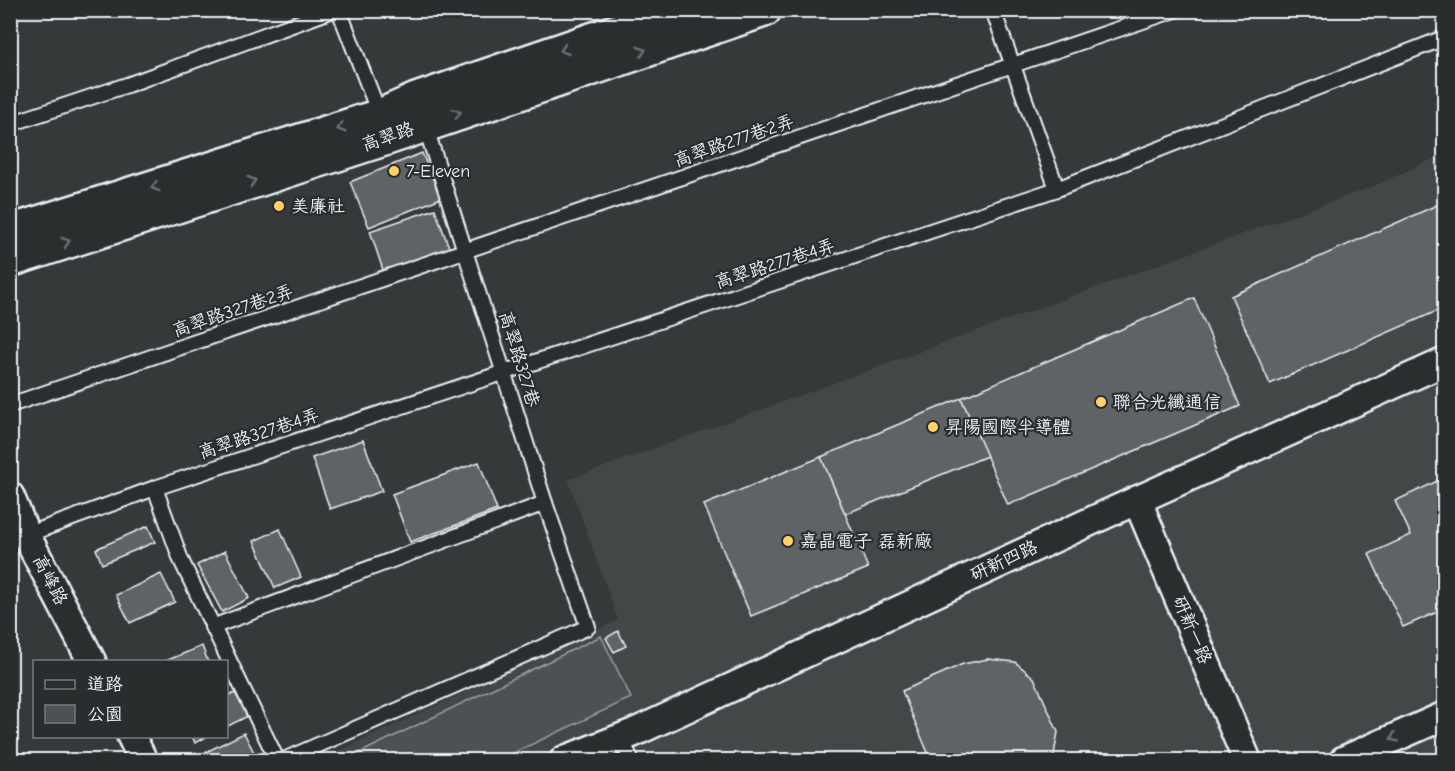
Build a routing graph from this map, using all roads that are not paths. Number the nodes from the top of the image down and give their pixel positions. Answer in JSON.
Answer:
{"nodes":[{"id":1,"x":333,"y":10,"type":"edge"},
{"id":2,"x":339,"y":10,"type":"edge"},
{"id":3,"x":679,"y":10,"type":"edge"},
{"id":4,"x":764,"y":10,"type":"edge"},
{"id":5,"x":993,"y":10,"type":"edge"},
{"id":6,"x":1175,"y":10,"type":"edge"},
{"id":7,"x":1444,"y":38,"type":"edge"},
{"id":8,"x":1013,"y":65,"type":"junction"},
{"id":9,"x":420,"y":112,"type":"junction"},
{"id":10,"x":10,"y":124,"type":"edge"},
{"id":11,"x":383,"y":127,"type":"junction"},
{"id":12,"x":1057,"y":189,"type":"junction"},
{"id":13,"x":10,"y":232,"type":"edge"},
{"id":14,"x":466,"y":251,"type":"junction"},
{"id":15,"x":10,"y":260,"type":"edge"},
{"id":16,"x":1444,"y":362,"type":"edge"},
{"id":17,"x":504,"y":372,"type":"junction"},
{"id":18,"x":10,"y":405,"type":"edge"},
{"id":19,"x":155,"y":488,"type":"junction"},
{"id":20,"x":10,"y":496,"type":"edge"},
{"id":21,"x":1137,"y":500,"type":"junction"},
{"id":22,"x":545,"y":503,"type":"junction"},
{"id":23,"x":26,"y":535,"type":"junction"},
{"id":24,"x":212,"y":627,"type":"junction"},
{"id":25,"x":91,"y":660,"type":"edge"},
{"id":26,"x":1444,"y":716,"type":"edge"},
{"id":27,"x":132,"y":738,"type":"edge"},
{"id":28,"x":626,"y":749,"type":"edge"},
{"id":29,"x":143,"y":760,"type":"edge"},
{"id":30,"x":277,"y":760,"type":"edge"},
{"id":31,"x":284,"y":760,"type":"edge"},
{"id":32,"x":564,"y":760,"type":"edge"},
{"id":33,"x":1247,"y":760,"type":"edge"},
{"id":34,"x":1344,"y":760,"type":"edge"}],
"edges":[{"from":1,"to":10,"type":"lane"},
{"from":2,"to":11,"type":"lane"},
{"from":3,"to":9,"type":"street","name":"高翠路","one_way":true},
{"from":9,"to":4,"type":"street","name":"高翠路","one_way":true},
{"from":5,"to":8,"type":"lane"},
{"from":6,"to":8,"type":"lane","name":"高翠路277巷2弄"},
{"from":7,"to":12,"type":"lane","name":"高翠路277巷4弄"},
{"from":8,"to":12,"type":"lane"},
{"from":8,"to":14,"type":"lane","name":"高翠路277巷2弄"},
{"from":9,"to":11,"type":"street","name":"高翠路"},
{"from":9,"to":14,"type":"lane","name":"高翠路327巷"},
{"from":11,"to":13,"type":"street","name":"高翠路","one_way":true},
{"from":15,"to":11,"type":"street","name":"高翠路","one_way":true},
{"from":12,"to":17,"type":"lane","name":"高翠路277巷4弄"},
{"from":14,"to":17,"type":"lane","name":"高翠路327巷"},
{"from":14,"to":18,"type":"lane","name":"高翠路327巷2弄"},
{"from":16,"to":21,"type":"street","name":"研新四路"},
{"from":17,"to":19,"type":"lane","name":"高翠路327巷4弄"},
{"from":17,"to":22,"type":"lane","name":"高翠路327巷"},
{"from":19,"to":23,"type":"lane","name":"高翠路327巷4弄"},
{"from":19,"to":24,"type":"lane"},
{"from":20,"to":23,"type":"street","name":"高峰路"},
{"from":21,"to":28,"type":"street","name":"研新四路"},
{"from":21,"to":33,"type":"street","name":"研新一路"},
{"from":22,"to":24,"type":"lane"},
{"from":22,"to":31,"type":"lane","name":"高翠路327巷"},
{"from":23,"to":25,"type":"street","name":"高峰路"},
{"from":24,"to":30,"type":"lane"},
{"from":26,"to":34,"type":"street","one_way":true},
{"from":27,"to":29,"type":"street"},
{"from":28,"to":32,"type":"street","name":"研新四路"}]}
